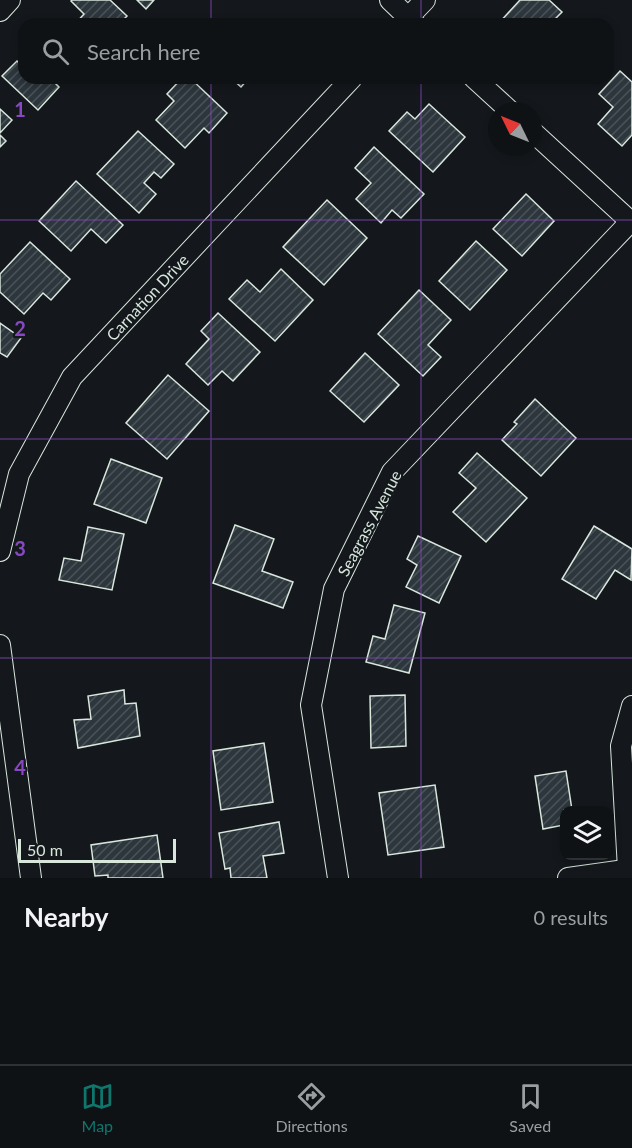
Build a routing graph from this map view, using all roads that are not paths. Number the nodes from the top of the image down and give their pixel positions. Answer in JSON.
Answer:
{"nodes":[{"id":1,"x":10,"y":0,"type":"edge"},
{"id":2,"x":390,"y":0,"type":"edge"},
{"id":3,"x":425,"y":0,"type":"edge"},
{"id":4,"x":0,"y":11,"type":"edge"},
{"id":5,"x":406,"y":18,"type":"edge"},
{"id":6,"x":412,"y":18,"type":"edge"},
{"id":7,"x":346,"y":84,"type":"edge"},
{"id":8,"x":481,"y":84,"type":"edge"},
{"id":9,"x":500,"y":102,"type":"edge"},
{"id":10,"x":542,"y":140,"type":"edge"},
{"id":11,"x":632,"y":222,"type":"edge"},
{"id":12,"x":0,"y":551,"type":"edge"},
{"id":13,"x":0,"y":645,"type":"edge"},
{"id":14,"x":632,"y":706,"type":"edge"},
{"id":15,"x":630,"y":869,"type":"edge"},
{"id":16,"x":31,"y":878,"type":"edge"},
{"id":17,"x":338,"y":878,"type":"edge"},
{"id":18,"x":568,"y":878,"type":"edge"}],
"edges":[{"from":1,"to":4,"type":"street"},
{"from":2,"to":5,"type":"street"},
{"from":3,"to":6,"type":"street"},
{"from":7,"to":12,"type":"street","name":"Carnation Drive"},
{"from":8,"to":9,"type":"street"},
{"from":10,"to":11,"type":"street"},
{"from":11,"to":17,"type":"street","name":"Seagrass Avenue"},
{"from":13,"to":16,"type":"street"},
{"from":14,"to":15,"type":"street"},
{"from":15,"to":18,"type":"street"}]}
